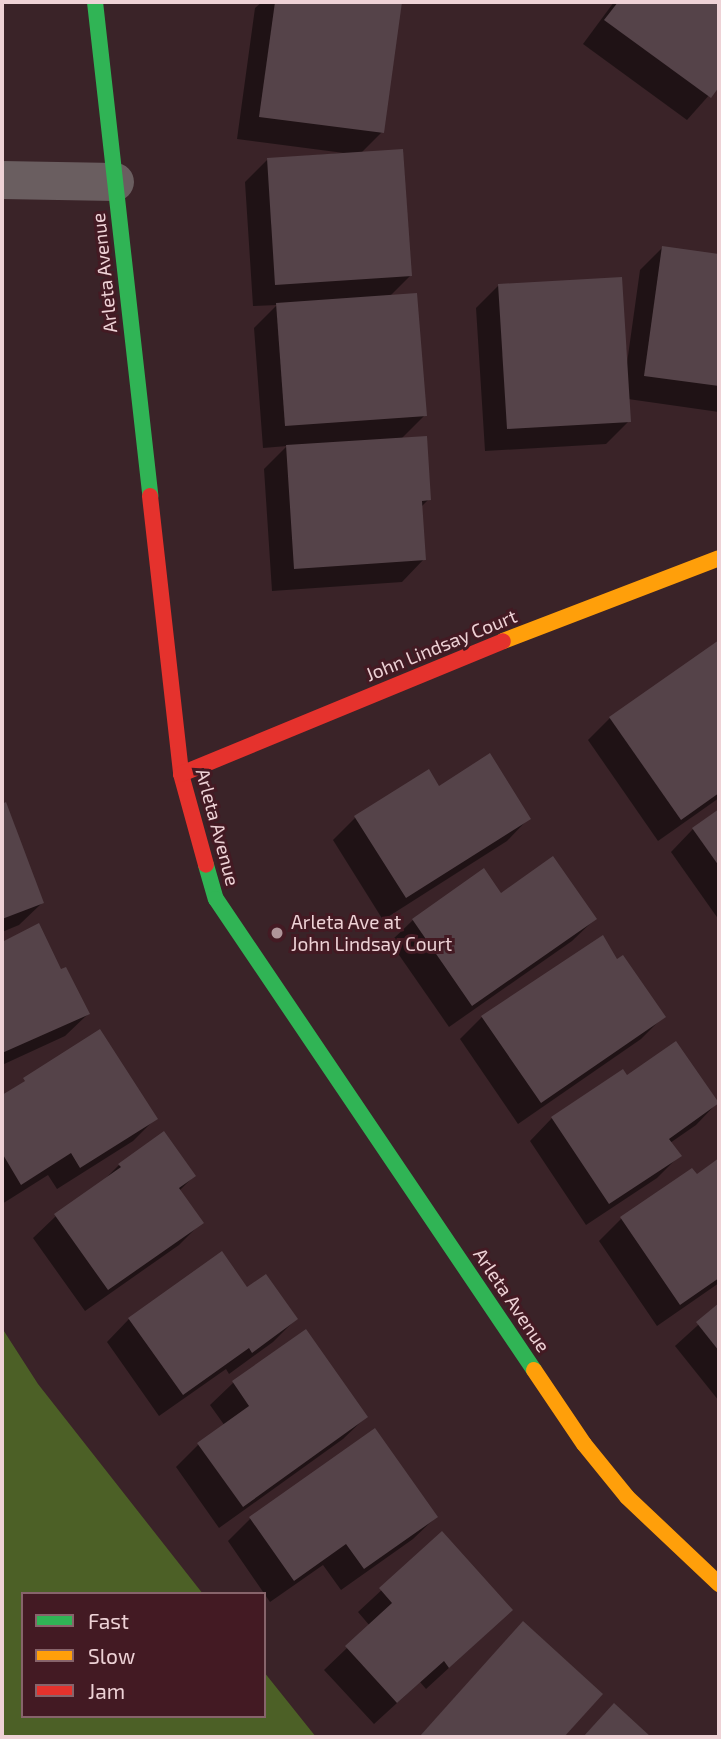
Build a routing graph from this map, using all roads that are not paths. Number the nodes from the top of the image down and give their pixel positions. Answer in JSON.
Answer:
{"nodes":[{"id":1,"x":95,"y":2,"type":"edge"},
{"id":2,"x":2,"y":180,"type":"edge"},
{"id":3,"x":115,"y":182,"type":"junction"},
{"id":4,"x":719,"y":558,"type":"edge"},
{"id":5,"x":181,"y":775,"type":"junction"},
{"id":6,"x":719,"y":1584,"type":"edge"}],
"edges":[{"from":1,"to":3,"type":"street","name":"Arleta Avenue"},
{"from":2,"to":3,"type":"street"},
{"from":3,"to":5,"type":"street","name":"Arleta Avenue"},
{"from":4,"to":5,"type":"street","name":"John Lindsay Court"},
{"from":5,"to":6,"type":"street","name":"Arleta Avenue"}]}
